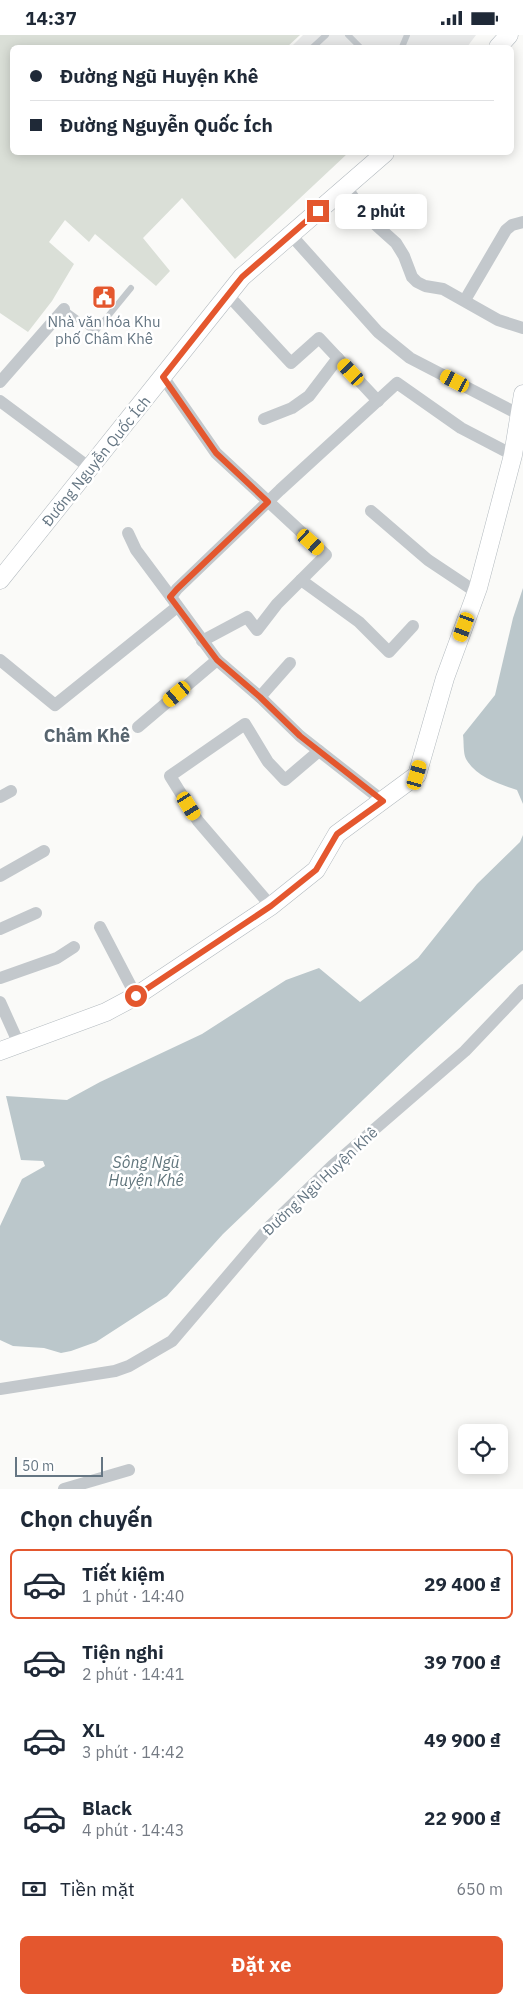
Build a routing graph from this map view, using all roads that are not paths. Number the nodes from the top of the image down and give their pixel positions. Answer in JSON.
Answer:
{"nodes":[{"id":1,"x":326,"y":35,"type":"edge"},
{"id":2,"x":348,"y":35,"type":"edge"},
{"id":3,"x":509,"y":35,"type":"edge"},
{"id":4,"x":315,"y":45,"type":"edge"},
{"id":5,"x":358,"y":45,"type":"edge"},
{"id":6,"x":500,"y":45,"type":"edge"},
{"id":7,"x":383,"y":155,"type":"edge"},
{"id":8,"x":346,"y":187,"type":"junction"},
{"id":9,"x":523,"y":222,"type":"edge"},
{"id":10,"x":291,"y":235,"type":"junction"},
{"id":11,"x":131,"y":288,"type":"dead end"},
{"id":12,"x":228,"y":295,"type":"junction"},
{"id":13,"x":465,"y":300,"type":"junction"},
{"id":14,"x":64,"y":309,"type":"joint"},
{"id":15,"x":523,"y":328,"type":"edge"},
{"id":16,"x":338,"y":358,"type":"junction"},
{"id":17,"x":163,"y":377,"type":"junction"},
{"id":18,"x":0,"y":382,"type":"edge"},
{"id":19,"x":523,"y":394,"type":"edge"},
{"id":20,"x":0,"y":401,"type":"edge"},
{"id":21,"x":378,"y":401,"type":"junction"},
{"id":22,"x":520,"y":415,"type":"junction"},
{"id":23,"x":264,"y":419,"type":"dead end"},
{"id":24,"x":513,"y":455,"type":"junction"},
{"id":25,"x":90,"y":468,"type":"junction"},
{"id":26,"x":268,"y":502,"type":"junction"},
{"id":27,"x":371,"y":511,"type":"dead end"},
{"id":28,"x":128,"y":533,"type":"dead end"},
{"id":29,"x":0,"y":580,"type":"edge"},
{"id":30,"x":301,"y":580,"type":"junction"},
{"id":31,"x":476,"y":592,"type":"junction"},
{"id":32,"x":174,"y":602,"type":"junction"},
{"id":33,"x":413,"y":626,"type":"dead end"},
{"id":34,"x":202,"y":641,"type":"junction"},
{"id":35,"x":217,"y":660,"type":"junction"},
{"id":36,"x":0,"y":661,"type":"edge"},
{"id":37,"x":290,"y":663,"type":"dead end"},
{"id":38,"x":260,"y":697,"type":"junction"},
{"id":39,"x":138,"y":727,"type":"dead end"},
{"id":40,"x":319,"y":751,"type":"junction"},
{"id":41,"x":383,"y":801,"type":"junction"},
{"id":42,"x":44,"y":851,"type":"dead end"},
{"id":43,"x":0,"y":876,"type":"edge"},
{"id":44,"x":271,"y":906,"type":"junction"},
{"id":45,"x":36,"y":913,"type":"dead end"},
{"id":46,"x":100,"y":927,"type":"dead end"},
{"id":47,"x":0,"y":929,"type":"edge"},
{"id":48,"x":74,"y":947,"type":"dead end"},
{"id":49,"x":0,"y":978,"type":"edge"},
{"id":50,"x":523,"y":990,"type":"edge"},
{"id":51,"x":136,"y":996,"type":"junction"},
{"id":52,"x":0,"y":1002,"type":"edge"},
{"id":53,"x":18,"y":1044,"type":"junction"},
{"id":54,"x":0,"y":1051,"type":"edge"},
{"id":55,"x":0,"y":1389,"type":"edge"},
{"id":56,"x":128,"y":1470,"type":"dead end"},
{"id":57,"x":64,"y":1489,"type":"edge"}],
"edges":[{"from":1,"to":4,"type":"lane"},
{"from":2,"to":5,"type":"lane"},
{"from":3,"to":6,"type":"street"},
{"from":7,"to":8,"type":"street","name":"Đường Nguyễn Quốc Ích"},
{"from":8,"to":10,"type":"street","name":"Đường Nguyễn Quốc Ích"},
{"from":8,"to":13,"type":"street"},
{"from":9,"to":13,"type":"street"},
{"from":10,"to":12,"type":"street","name":"Đường Nguyễn Quốc Ích"},
{"from":10,"to":22,"type":"street"},
{"from":11,"to":14,"type":"lane"},
{"from":12,"to":16,"type":"street"},
{"from":12,"to":17,"type":"street","name":"Đường Nguyễn Quốc Ích"},
{"from":13,"to":15,"type":"street"},
{"from":14,"to":18,"type":"street"},
{"from":16,"to":21,"type":"street"},
{"from":16,"to":23,"type":"street"},
{"from":17,"to":25,"type":"street","name":"Đường Nguyễn Quốc Ích"},
{"from":17,"to":26,"type":"street"},
{"from":19,"to":22,"type":"street"},
{"from":20,"to":25,"type":"street"},
{"from":21,"to":24,"type":"street"},
{"from":21,"to":26,"type":"street"},
{"from":22,"to":24,"type":"street"},
{"from":24,"to":31,"type":"street"},
{"from":25,"to":29,"type":"street","name":"Đường Nguyễn Quốc Ích"},
{"from":26,"to":30,"type":"street"},
{"from":26,"to":32,"type":"street"},
{"from":27,"to":31,"type":"street"},
{"from":28,"to":32,"type":"street"},
{"from":30,"to":33,"type":"street"},
{"from":30,"to":34,"type":"street"},
{"from":31,"to":41,"type":"street"},
{"from":32,"to":34,"type":"street"},
{"from":32,"to":36,"type":"street"},
{"from":34,"to":35,"type":"street"},
{"from":35,"to":38,"type":"street"},
{"from":35,"to":39,"type":"street"},
{"from":37,"to":38,"type":"street"},
{"from":38,"to":40,"type":"street"},
{"from":40,"to":41,"type":"street"},
{"from":40,"to":44,"type":"street"},
{"from":41,"to":44,"type":"street"},
{"from":42,"to":43,"type":"street"},
{"from":44,"to":51,"type":"street"},
{"from":45,"to":47,"type":"street"},
{"from":46,"to":51,"type":"street"},
{"from":48,"to":49,"type":"street"},
{"from":50,"to":55,"type":"street","name":"Đường Ngũ Huyện Khê"},
{"from":51,"to":53,"type":"street"},
{"from":52,"to":53,"type":"street"},
{"from":53,"to":54,"type":"street"},
{"from":56,"to":57,"type":"street"}]}
